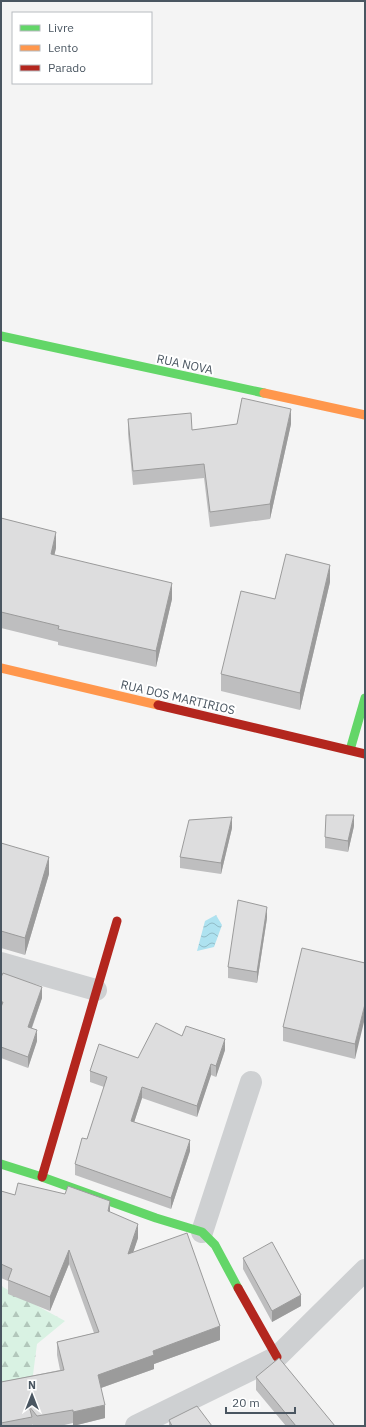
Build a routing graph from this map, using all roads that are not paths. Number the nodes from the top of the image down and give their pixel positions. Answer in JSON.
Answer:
{"nodes":[{"id":1,"x":1,"y":336,"type":"edge"},
{"id":2,"x":365,"y":414,"type":"edge"},
{"id":3,"x":1,"y":668,"type":"edge"},
{"id":4,"x":365,"y":698,"type":"edge"},
{"id":5,"x":350,"y":750,"type":"junction"},
{"id":6,"x":365,"y":754,"type":"edge"},
{"id":7,"x":117,"y":921,"type":"dead end"},
{"id":8,"x":1,"y":963,"type":"edge"},
{"id":9,"x":96,"y":990,"type":"junction"},
{"id":10,"x":251,"y":1082,"type":"dead end"},
{"id":11,"x":1,"y":1164,"type":"edge"},
{"id":12,"x":42,"y":1177,"type":"junction"},
{"id":13,"x":202,"y":1232,"type":"junction"},
{"id":14,"x":365,"y":1270,"type":"edge"},
{"id":15,"x":277,"y":1357,"type":"junction"},
{"id":16,"x":136,"y":1426,"type":"edge"}],
"edges":[{"from":1,"to":2,"type":"street","name":"RUA NOVA"},
{"from":3,"to":5,"type":"street","name":"RUA DOS MARTIRIOS"},
{"from":4,"to":5,"type":"street"},
{"from":5,"to":6,"type":"street","name":"RUA DOS MARTIRIOS"},
{"from":7,"to":9,"type":"street"},
{"from":8,"to":9,"type":"street"},
{"from":9,"to":12,"type":"street"},
{"from":10,"to":13,"type":"street"},
{"from":11,"to":12,"type":"street"},
{"from":12,"to":13,"type":"street"},
{"from":13,"to":15,"type":"street"},
{"from":14,"to":15,"type":"street"},
{"from":15,"to":16,"type":"street"}]}
